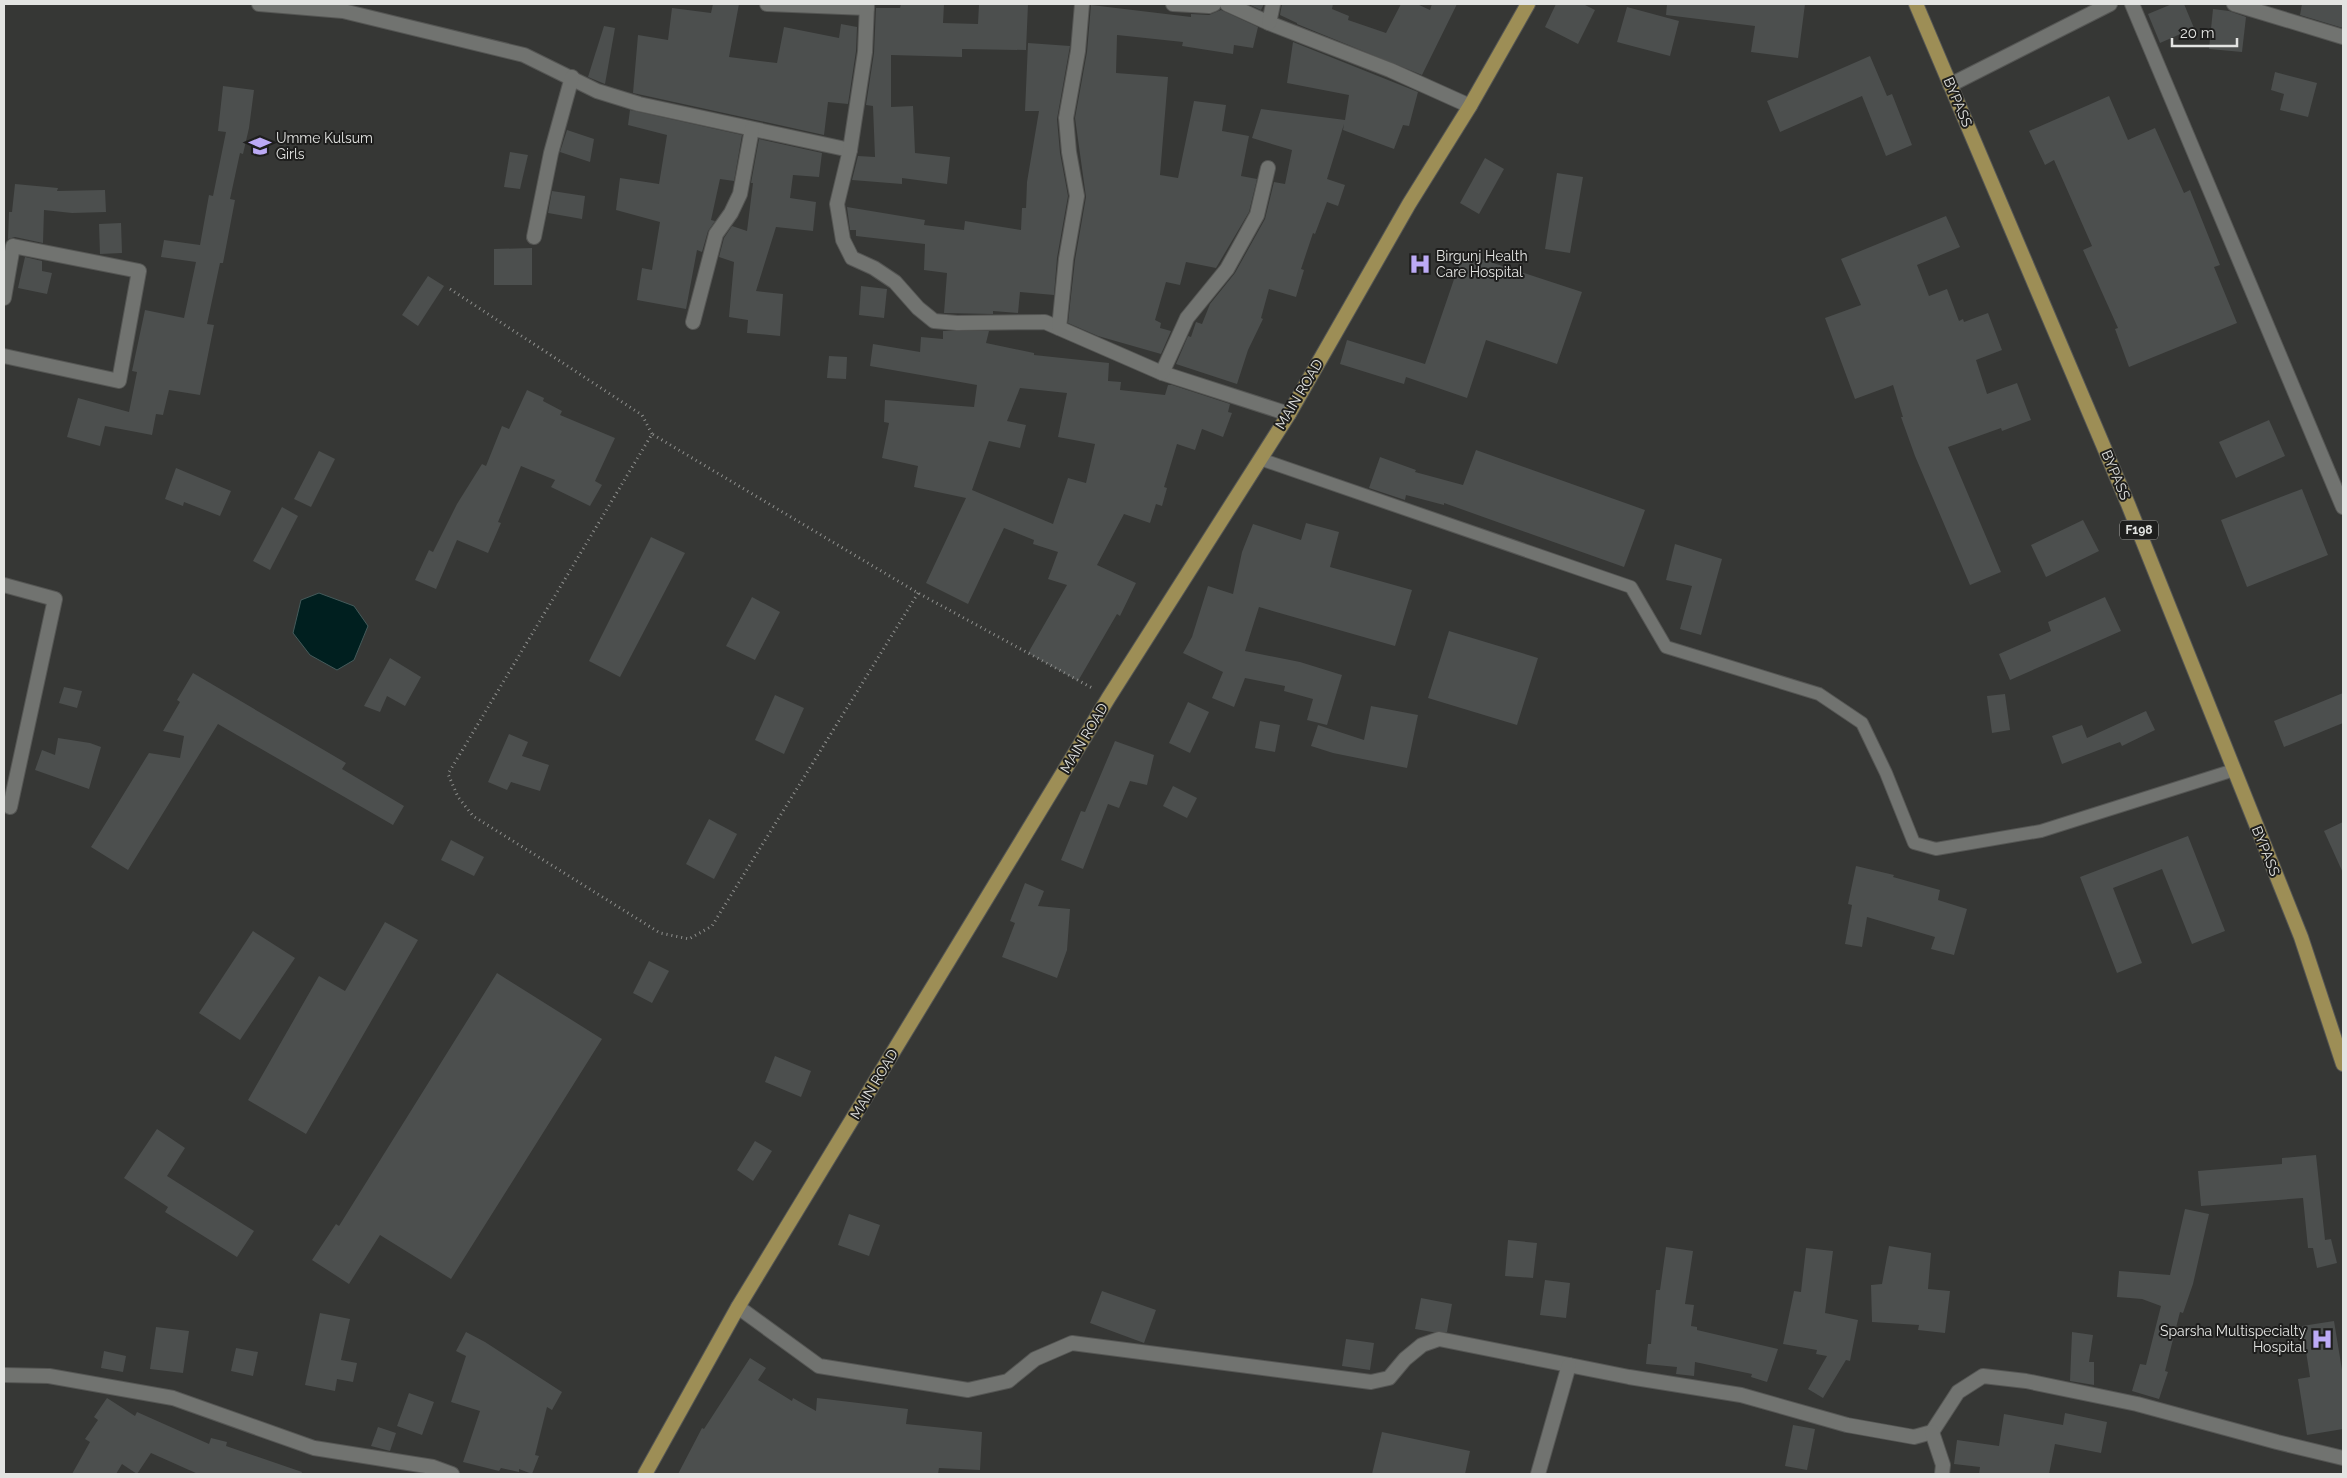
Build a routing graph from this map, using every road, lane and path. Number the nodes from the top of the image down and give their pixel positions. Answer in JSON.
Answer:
{"nodes":[{"id":1,"x":259,"y":4,"type":"edge"},
{"id":2,"x":767,"y":4,"type":"edge"},
{"id":3,"x":1082,"y":4,"type":"edge"},
{"id":4,"x":1173,"y":4,"type":"edge"},
{"id":5,"x":1214,"y":4,"type":"edge"},
{"id":6,"x":1227,"y":4,"type":"edge"},
{"id":7,"x":1272,"y":4,"type":"edge"},
{"id":8,"x":1528,"y":4,"type":"edge"},
{"id":9,"x":1916,"y":4,"type":"edge"},
{"id":10,"x":2110,"y":4,"type":"edge"},
{"id":11,"x":2132,"y":4,"type":"edge"},
{"id":12,"x":2234,"y":4,"type":"edge"},
{"id":13,"x":867,"y":6,"type":"edge"},
{"id":14,"x":1269,"y":23,"type":"junction"},
{"id":15,"x":2343,"y":37,"type":"edge"},
{"id":16,"x":572,"y":77,"type":"junction"},
{"id":17,"x":1950,"y":85,"type":"junction"},
{"id":18,"x":1470,"y":106,"type":"junction"},
{"id":19,"x":752,"y":129,"type":"junction"},
{"id":20,"x":850,"y":150,"type":"junction"},
{"id":21,"x":1268,"y":168,"type":"dead end"},
{"id":22,"x":534,"y":237,"type":"dead end"},
{"id":23,"x":450,"y":289,"type":"dead end"},
{"id":24,"x":4,"y":298,"type":"edge"},
{"id":25,"x":693,"y":322,"type":"dead end"},
{"id":26,"x":1059,"y":328,"type":"junction"},
{"id":27,"x":4,"y":356,"type":"edge"},
{"id":28,"x":1162,"y":373,"type":"junction"},
{"id":29,"x":1289,"y":414,"type":"junction"},
{"id":30,"x":652,"y":434,"type":"junction"},
{"id":31,"x":1260,"y":459,"type":"junction"},
{"id":32,"x":2343,"y":507,"type":"edge"},
{"id":33,"x":4,"y":585,"type":"edge"},
{"id":34,"x":918,"y":593,"type":"junction"},
{"id":35,"x":1109,"y":697,"type":"junction"},
{"id":36,"x":2234,"y":770,"type":"junction"},
{"id":37,"x":10,"y":807,"type":"dead end"},
{"id":38,"x":2343,"y":1064,"type":"edge"},
{"id":39,"x":738,"y":1307,"type":"junction"},
{"id":40,"x":1569,"y":1365,"type":"junction"},
{"id":41,"x":4,"y":1375,"type":"edge"},
{"id":42,"x":1932,"y":1432,"type":"junction"},
{"id":43,"x":2343,"y":1458,"type":"edge"},
{"id":44,"x":452,"y":1474,"type":"edge"},
{"id":45,"x":645,"y":1474,"type":"edge"},
{"id":46,"x":1538,"y":1474,"type":"edge"},
{"id":47,"x":1942,"y":1474,"type":"edge"}],
"edges":[{"from":1,"to":16,"type":"street"},
{"from":2,"to":13,"type":"street"},
{"from":3,"to":26,"type":"street"},
{"from":4,"to":5,"type":"street"},
{"from":6,"to":14,"type":"street"},
{"from":7,"to":14,"type":"street"},
{"from":8,"to":18,"type":"main road","name":"MAIN ROAD"},
{"from":9,"to":17,"type":"main road","name":"BYPASS","number":"F198"},
{"from":10,"to":17,"type":"street"},
{"from":11,"to":32,"type":"street"},
{"from":12,"to":15,"type":"street"},
{"from":13,"to":20,"type":"street"},
{"from":14,"to":18,"type":"street"},
{"from":16,"to":19,"type":"street"},
{"from":16,"to":22,"type":"street"},
{"from":17,"to":36,"type":"main road","name":"BYPASS","number":"F198"},
{"from":18,"to":29,"type":"main road","name":"MAIN ROAD"},
{"from":19,"to":20,"type":"street"},
{"from":19,"to":25,"type":"street"},
{"from":20,"to":26,"type":"street"},
{"from":21,"to":28,"type":"street"},
{"from":23,"to":30,"type":"path"},
{"from":24,"to":27,"type":"street"},
{"from":26,"to":28,"type":"street"},
{"from":28,"to":29,"type":"street"},
{"from":29,"to":31,"type":"main road","name":"MAIN ROAD"},
{"from":30,"to":34,"type":"path"},
{"from":30,"to":34,"type":"path"},
{"from":31,"to":35,"type":"main road","name":"MAIN ROAD"},
{"from":31,"to":36,"type":"lane"},
{"from":33,"to":37,"type":"street"},
{"from":34,"to":35,"type":"path"},
{"from":35,"to":39,"type":"main road","name":"MAIN ROAD"},
{"from":36,"to":38,"type":"main road","name":"BYPASS","number":"F198"},
{"from":39,"to":40,"type":"street"},
{"from":39,"to":45,"type":"main road","name":"MAIN ROAD"},
{"from":40,"to":42,"type":"street"},
{"from":40,"to":46,"type":"street"},
{"from":41,"to":44,"type":"street"},
{"from":42,"to":43,"type":"street"},
{"from":42,"to":47,"type":"street"}]}
